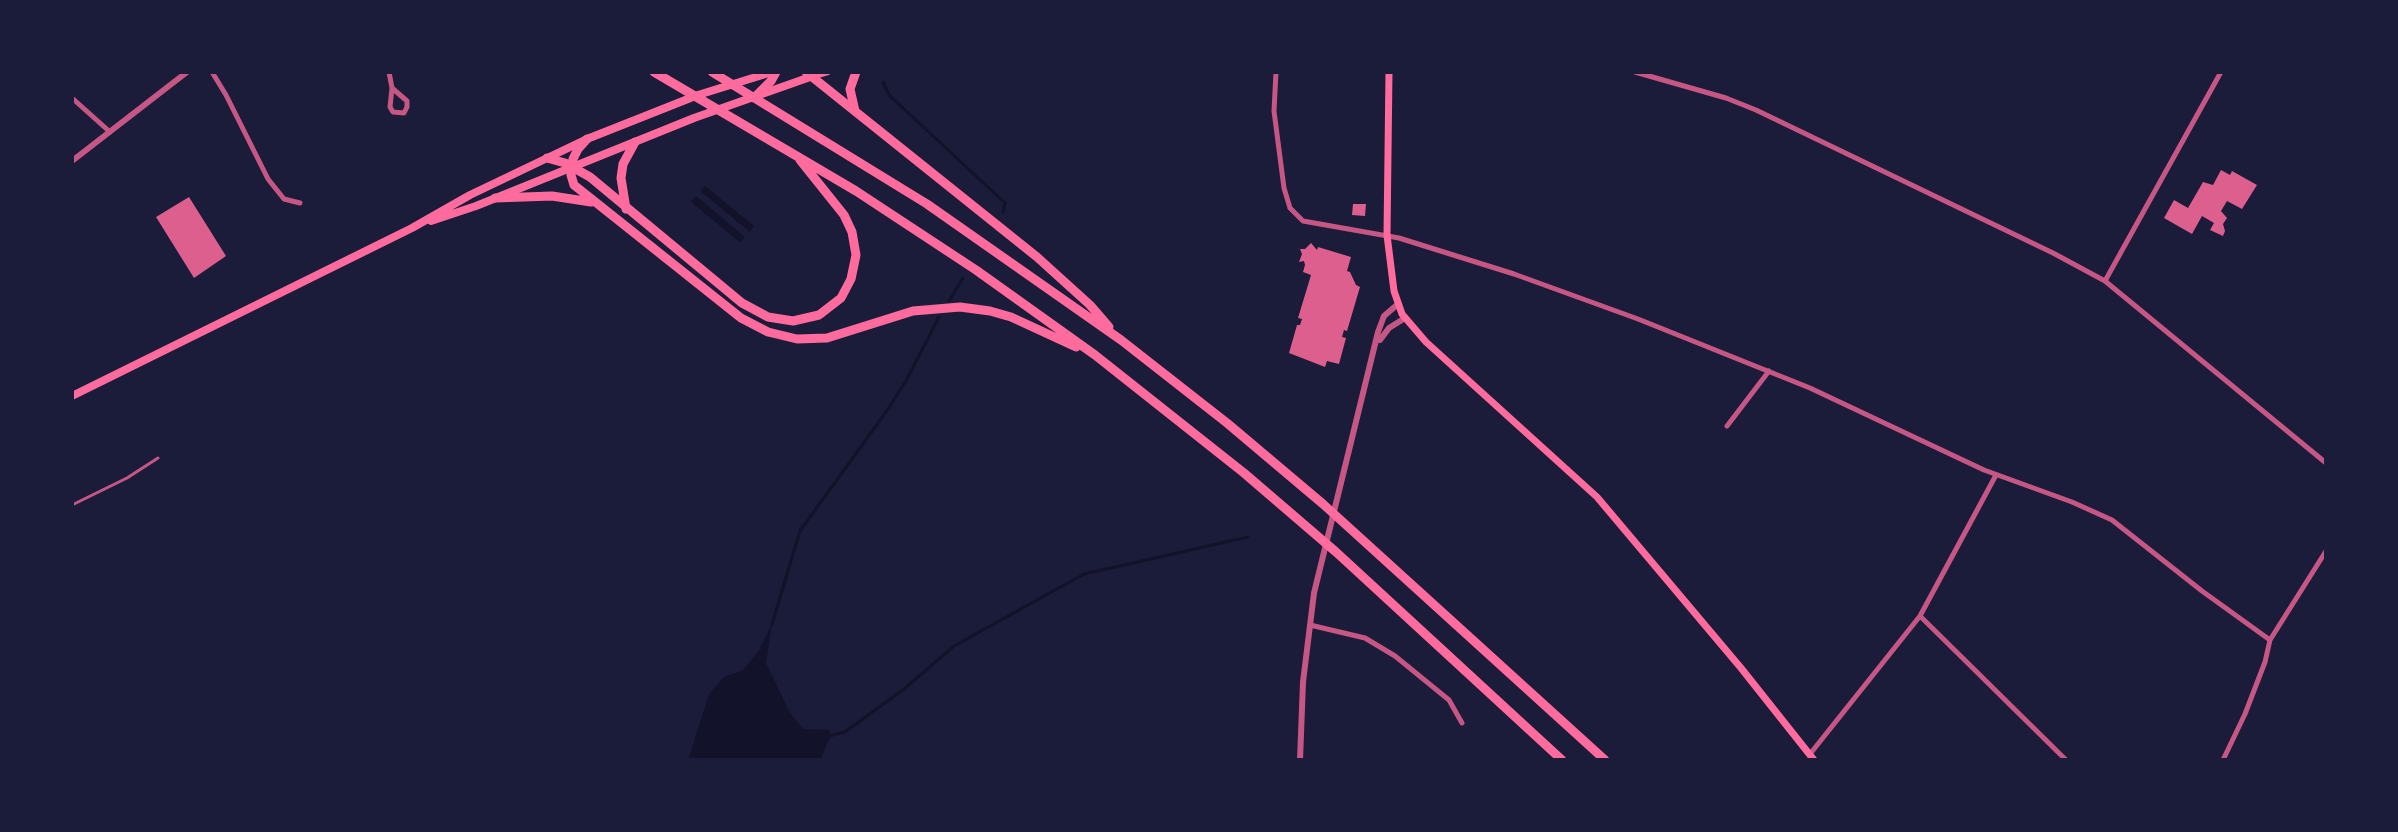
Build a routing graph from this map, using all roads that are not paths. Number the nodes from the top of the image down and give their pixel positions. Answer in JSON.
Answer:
{"nodes":[{"id":1,"x":187,"y":72,"type":"edge"},
{"id":2,"x":212,"y":72,"type":"edge"},
{"id":3,"x":389,"y":72,"type":"edge"},
{"id":4,"x":654,"y":72,"type":"edge"},
{"id":5,"x":712,"y":72,"type":"edge"},
{"id":6,"x":827,"y":72,"type":"edge"},
{"id":7,"x":856,"y":72,"type":"edge"},
{"id":8,"x":1276,"y":72,"type":"edge"},
{"id":9,"x":1389,"y":72,"type":"edge"},
{"id":10,"x":1635,"y":72,"type":"edge"},
{"id":11,"x":2221,"y":72,"type":"edge"},
{"id":12,"x":810,"y":74,"type":"edge"},
{"id":13,"x":773,"y":75,"type":"edge"},
{"id":14,"x":392,"y":88,"type":"junction"},
{"id":15,"x":72,"y":98,"type":"edge"},
{"id":16,"x":754,"y":98,"type":"junction"},
{"id":17,"x":855,"y":111,"type":"junction"},
{"id":18,"x":111,"y":132,"type":"junction"},
{"id":19,"x":587,"y":139,"type":"junction"},
{"id":20,"x":635,"y":142,"type":"junction"},
{"id":21,"x":792,"y":151,"type":"junction"},
{"id":22,"x":547,"y":158,"type":"junction"},
{"id":23,"x":72,"y":161,"type":"edge"},
{"id":24,"x":572,"y":166,"type":"junction"},
{"id":25,"x":495,"y":198,"type":"junction"},
{"id":26,"x":300,"y":203,"type":"dead end"},
{"id":27,"x":596,"y":203,"type":"junction"},
{"id":28,"x":626,"y":209,"type":"junction"},
{"id":29,"x":412,"y":228,"type":"junction"},
{"id":30,"x":1387,"y":235,"type":"junction"},
{"id":31,"x":2105,"y":281,"type":"junction"},
{"id":32,"x":1398,"y":304,"type":"junction"},
{"id":33,"x":1405,"y":318,"type":"junction"},
{"id":34,"x":1121,"y":340,"type":"junction"},
{"id":35,"x":1377,"y":346,"type":"junction"},
{"id":36,"x":1095,"y":355,"type":"junction"},
{"id":37,"x":1769,"y":371,"type":"junction"},
{"id":38,"x":72,"y":396,"type":"edge"},
{"id":39,"x":1727,"y":426,"type":"dead end"},
{"id":40,"x":158,"y":458,"type":"dead end"},
{"id":41,"x":2326,"y":463,"type":"edge"},
{"id":42,"x":1996,"y":475,"type":"junction"},
{"id":43,"x":72,"y":505,"type":"edge"},
{"id":44,"x":2326,"y":551,"type":"edge"},
{"id":45,"x":1920,"y":616,"type":"junction"},
{"id":46,"x":1309,"y":625,"type":"junction"},
{"id":47,"x":2270,"y":640,"type":"junction"},
{"id":48,"x":1462,"y":723,"type":"dead end"},
{"id":49,"x":1812,"y":757,"type":"edge"},
{"id":50,"x":1300,"y":760,"type":"edge"},
{"id":51,"x":1562,"y":760,"type":"edge"},
{"id":52,"x":1603,"y":760,"type":"edge"},
{"id":53,"x":2066,"y":760,"type":"edge"},
{"id":54,"x":2223,"y":760,"type":"edge"}],
"edges":[{"from":1,"to":18,"type":"street"},
{"from":2,"to":26,"type":"street"},
{"from":3,"to":14,"type":"street"},
{"from":4,"to":21,"type":"highway"},
{"from":5,"to":34,"type":"highway"},
{"from":6,"to":12,"type":"main road"},
{"from":7,"to":17,"type":"highway"},
{"from":8,"to":30,"type":"street"},
{"from":9,"to":30,"type":"main road"},
{"from":10,"to":31,"type":"street"},
{"from":11,"to":31,"type":"street"},
{"from":12,"to":16,"type":"main road"},
{"from":12,"to":17,"type":"highway"},
{"from":13,"to":16,"type":"highway"},
{"from":13,"to":19,"type":"main road"},
{"from":14,"to":14,"type":"street"},
{"from":15,"to":18,"type":"street"},
{"from":16,"to":20,"type":"main road"},
{"from":17,"to":34,"type":"highway"},
{"from":18,"to":23,"type":"street"},
{"from":19,"to":22,"type":"main road"},
{"from":19,"to":24,"type":"highway"},
{"from":20,"to":24,"type":"main road"},
{"from":20,"to":28,"type":"highway"},
{"from":21,"to":28,"type":"highway"},
{"from":21,"to":36,"type":"highway"},
{"from":22,"to":24,"type":"highway"},
{"from":22,"to":29,"type":"main road"},
{"from":24,"to":25,"type":"main road"},
{"from":24,"to":27,"type":"highway"},
{"from":24,"to":28,"type":"highway"},
{"from":25,"to":27,"type":"highway"},
{"from":25,"to":29,"type":"main road"},
{"from":27,"to":36,"type":"highway"},
{"from":29,"to":38,"type":"main road"},
{"from":30,"to":32,"type":"main road"},
{"from":30,"to":37,"type":"street"},
{"from":31,"to":41,"type":"street"},
{"from":32,"to":33,"type":"main road"},
{"from":32,"to":35,"type":"street"},
{"from":33,"to":35,"type":"street"},
{"from":33,"to":49,"type":"main road"},
{"from":34,"to":52,"type":"highway"},
{"from":35,"to":46,"type":"street"},
{"from":36,"to":51,"type":"highway"},
{"from":37,"to":39,"type":"street"},
{"from":37,"to":42,"type":"street"},
{"from":40,"to":43,"type":"lane"},
{"from":42,"to":45,"type":"street"},
{"from":42,"to":47,"type":"street"},
{"from":44,"to":47,"type":"street"},
{"from":45,"to":49,"type":"street"},
{"from":45,"to":53,"type":"street"},
{"from":46,"to":48,"type":"street"},
{"from":46,"to":50,"type":"street"},
{"from":47,"to":54,"type":"street"}]}
